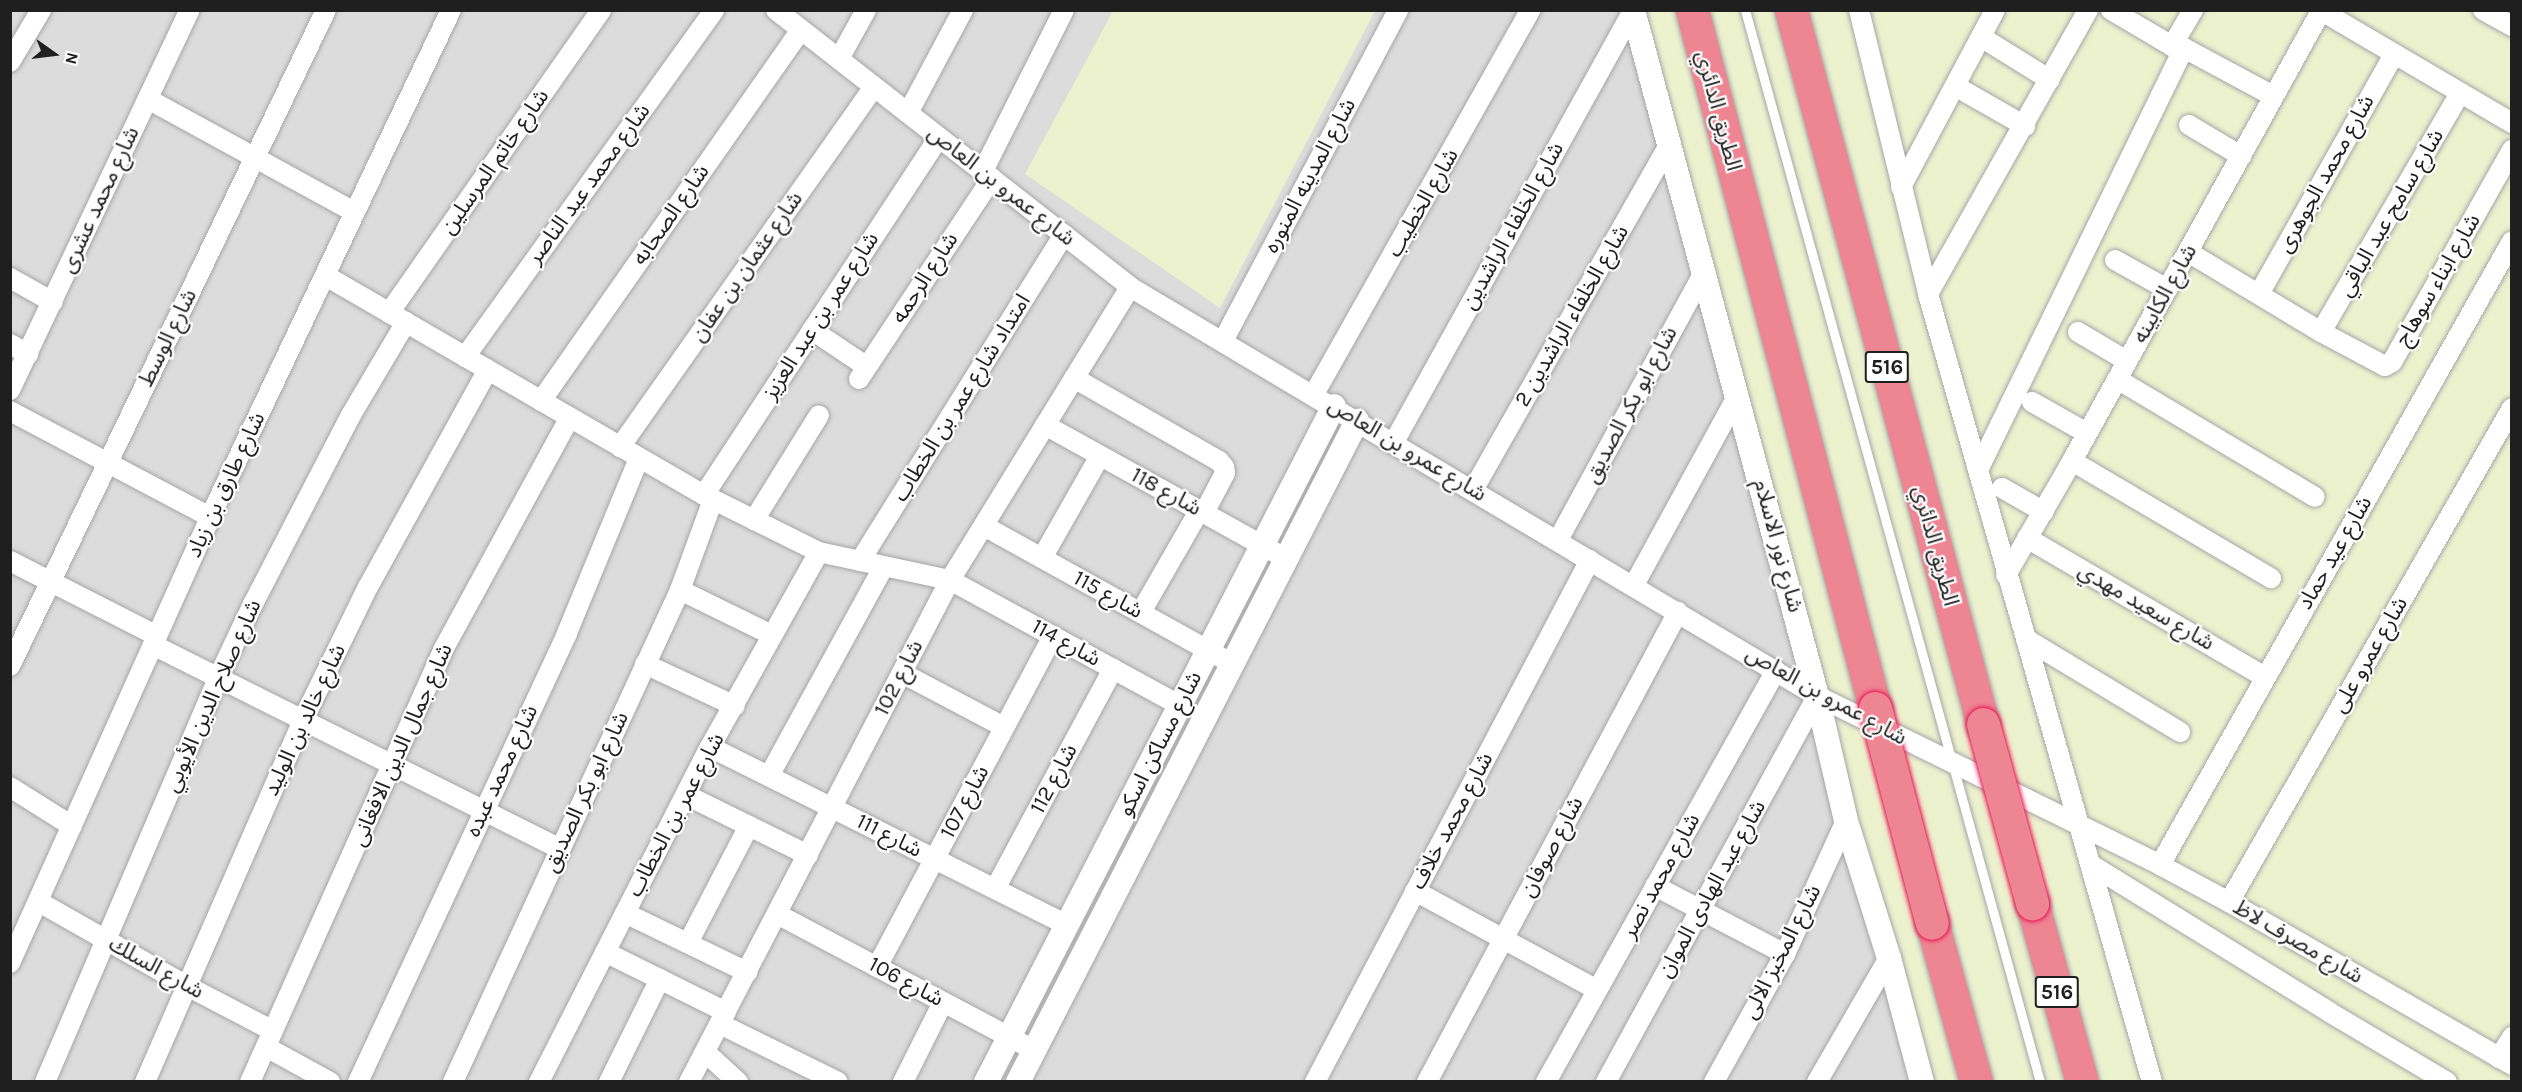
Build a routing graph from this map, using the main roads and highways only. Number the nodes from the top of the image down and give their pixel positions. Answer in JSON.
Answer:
{"nodes":[{"id":1,"x":1692,"y":10,"type":"edge"},
{"id":2,"x":1791,"y":10,"type":"edge"},
{"id":3,"x":1976,"y":1082,"type":"edge"},
{"id":4,"x":2082,"y":1082,"type":"edge"}],
"edges":[{"from":1,"to":3,"type":"highway","name":"الطريق الدائري","bridge":true},
{"from":2,"to":4,"type":"highway","name":"الطريق الدائري","number":"516","bridge":true}]}
